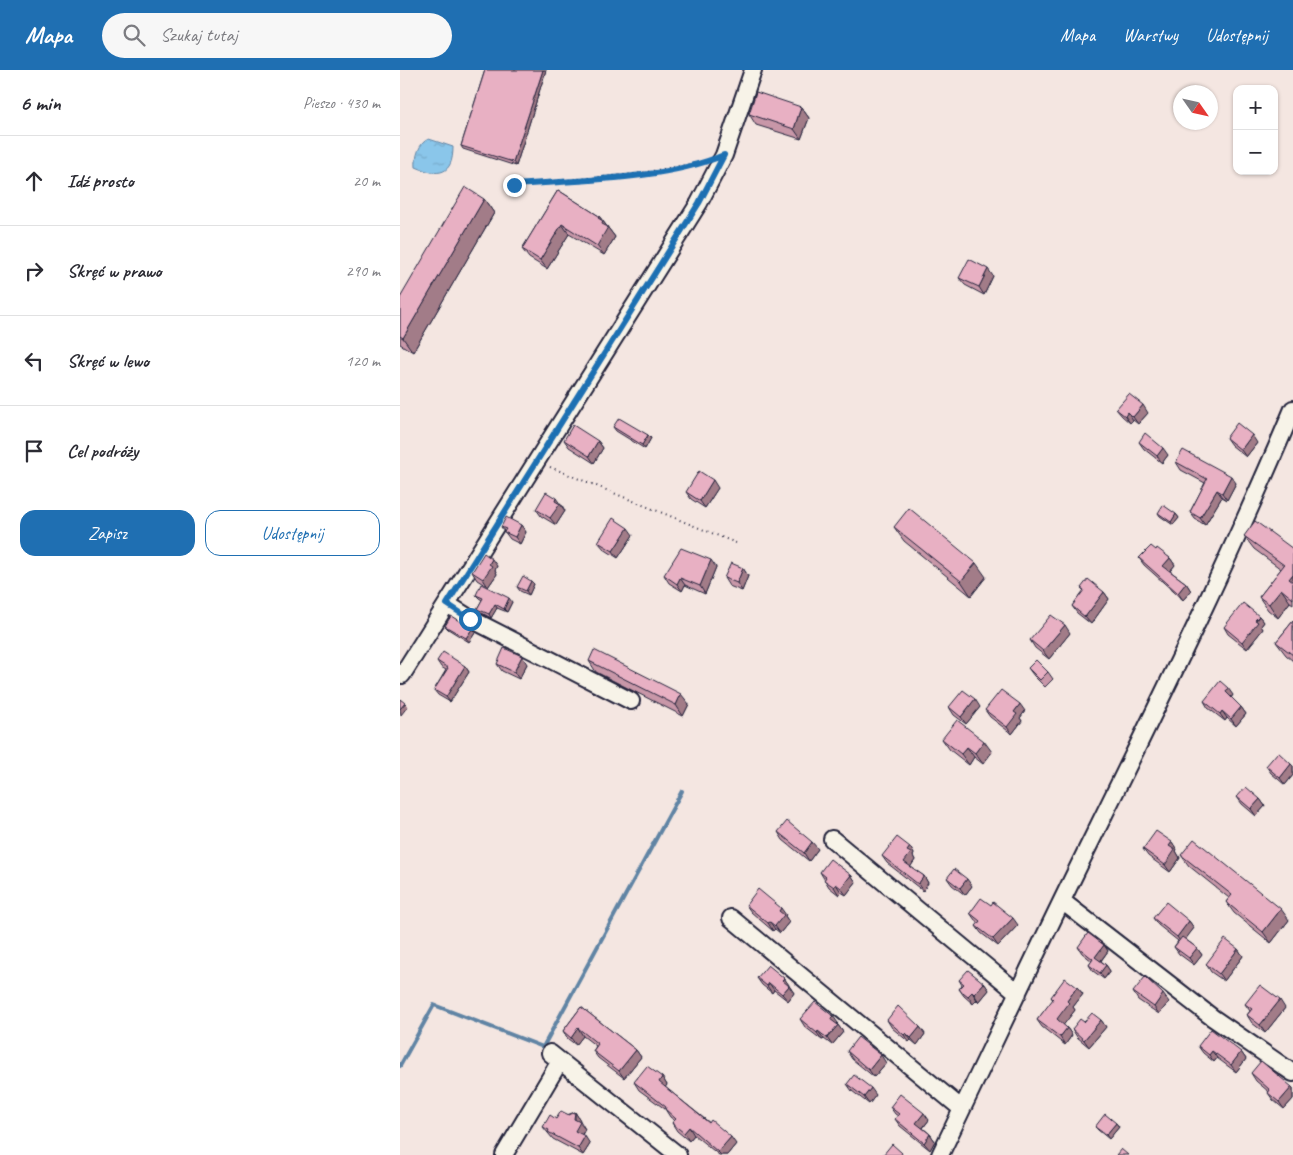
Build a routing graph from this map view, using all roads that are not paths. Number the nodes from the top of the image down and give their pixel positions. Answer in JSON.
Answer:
{"nodes":[{"id":1,"x":753,"y":70,"type":"edge"},
{"id":2,"x":1293,"y":408,"type":"edge"},
{"id":3,"x":447,"y":604,"type":"junction"},
{"id":4,"x":402,"y":676,"type":"dead end"},
{"id":5,"x":631,"y":702,"type":"dead end"},
{"id":6,"x":832,"y":839,"type":"dead end"},
{"id":7,"x":1062,"y":901,"type":"junction"},
{"id":8,"x":731,"y":918,"type":"dead end"},
{"id":9,"x":1018,"y":993,"type":"junction"},
{"id":10,"x":1293,"y":1073,"type":"edge"},
{"id":11,"x":962,"y":1109,"type":"junction"},
{"id":12,"x":504,"y":1155,"type":"edge"},
{"id":13,"x":678,"y":1155,"type":"edge"},
{"id":14,"x":940,"y":1155,"type":"edge"}],
"edges":[{"from":1,"to":3,"type":"street"},
{"from":2,"to":7,"type":"street"},
{"from":3,"to":4,"type":"street"},
{"from":3,"to":5,"type":"street"},
{"from":6,"to":9,"type":"street"},
{"from":7,"to":9,"type":"street"},
{"from":7,"to":10,"type":"street"},
{"from":8,"to":11,"type":"street"},
{"from":9,"to":11,"type":"street"},
{"from":11,"to":14,"type":"street"},
{"from":12,"to":13,"type":"street"}]}
